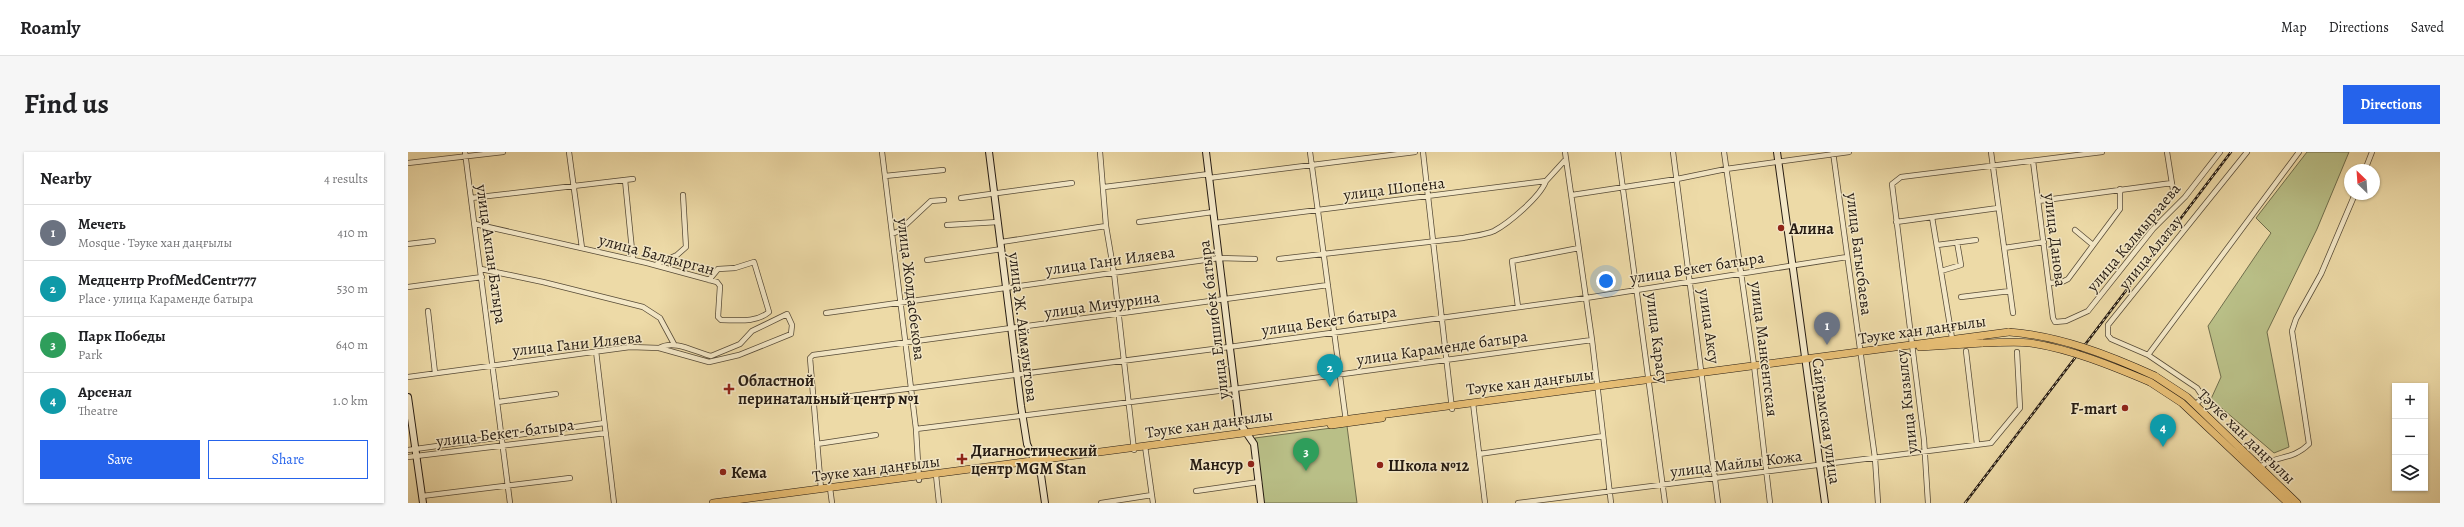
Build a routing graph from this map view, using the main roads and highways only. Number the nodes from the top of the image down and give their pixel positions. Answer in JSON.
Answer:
{"nodes":[{"id":1,"x":988,"y":152,"type":"edge"},
{"id":2,"x":1206,"y":152,"type":"edge"},
{"id":3,"x":1777,"y":152,"type":"edge"},
{"id":4,"x":1914,"y":346,"type":"junction"},
{"id":5,"x":1806,"y":361,"type":"junction"},
{"id":6,"x":2153,"y":379,"type":"junction"},
{"id":7,"x":408,"y":397,"type":"edge"},
{"id":8,"x":409,"y":415,"type":"edge"},
{"id":9,"x":1248,"y":434,"type":"junction"},
{"id":10,"x":1036,"y":463,"type":"junction"},
{"id":11,"x":2264,"y":476,"type":"junction"},
{"id":12,"x":830,"y":489,"type":"junction"},
{"id":13,"x":423,"y":500,"type":"edge"},
{"id":14,"x":722,"y":502,"type":"edge"},
{"id":15,"x":713,"y":503,"type":"edge"},
{"id":16,"x":732,"y":503,"type":"edge"},
{"id":17,"x":1045,"y":503,"type":"edge"},
{"id":18,"x":1262,"y":503,"type":"edge"},
{"id":19,"x":1825,"y":503,"type":"edge"},
{"id":20,"x":2288,"y":503,"type":"edge"},
{"id":21,"x":2297,"y":503,"type":"edge"}],
"edges":[{"from":1,"to":10,"type":"main road","name":"улица Ж. Аймауытова"},
{"from":2,"to":9,"type":"main road","name":"улица Елшибек батыра"},
{"from":3,"to":5,"type":"main road","name":"Сайрамская улица"},
{"from":4,"to":5,"type":"main road","name":"Тәуке хан даңғылы"},
{"from":4,"to":6,"type":"main road","name":"Тәуке хан даңғылы","bridge":true},
{"from":4,"to":6,"type":"main road","name":"Тәуке хан даңғылы","bridge":true},
{"from":5,"to":9,"type":"main road","name":"Тәуке хан даңғылы"},
{"from":5,"to":19,"type":"main road","name":"Сайрамская улица"},
{"from":6,"to":11,"type":"main road","name":"Тәуке хан даңғылы"},
{"from":6,"to":11,"type":"main road","name":"Тәуке хан даңғылы"},
{"from":7,"to":8,"type":"main road"},
{"from":8,"to":13,"type":"main road"},
{"from":9,"to":10,"type":"main road","name":"Тәуке хан даңғылы"},
{"from":9,"to":18,"type":"main road","name":"улица Елшибек батыра"},
{"from":10,"to":12,"type":"main road","name":"Тәуке хан даңғылы"},
{"from":10,"to":17,"type":"main road","name":"улица Ж. Аймауытова"},
{"from":11,"to":20,"type":"main road","name":"Тәуке хан даңғылы"},
{"from":11,"to":21,"type":"main road","name":"Тәуке хан даңғылы"},
{"from":12,"to":14,"type":"main road","name":"Тәуке хан даңғылы"},
{"from":12,"to":16,"type":"main road","name":"Тәуке хан даңғылы"},
{"from":14,"to":15,"type":"main road","name":"Тәуке хан даңғылы"}]}
